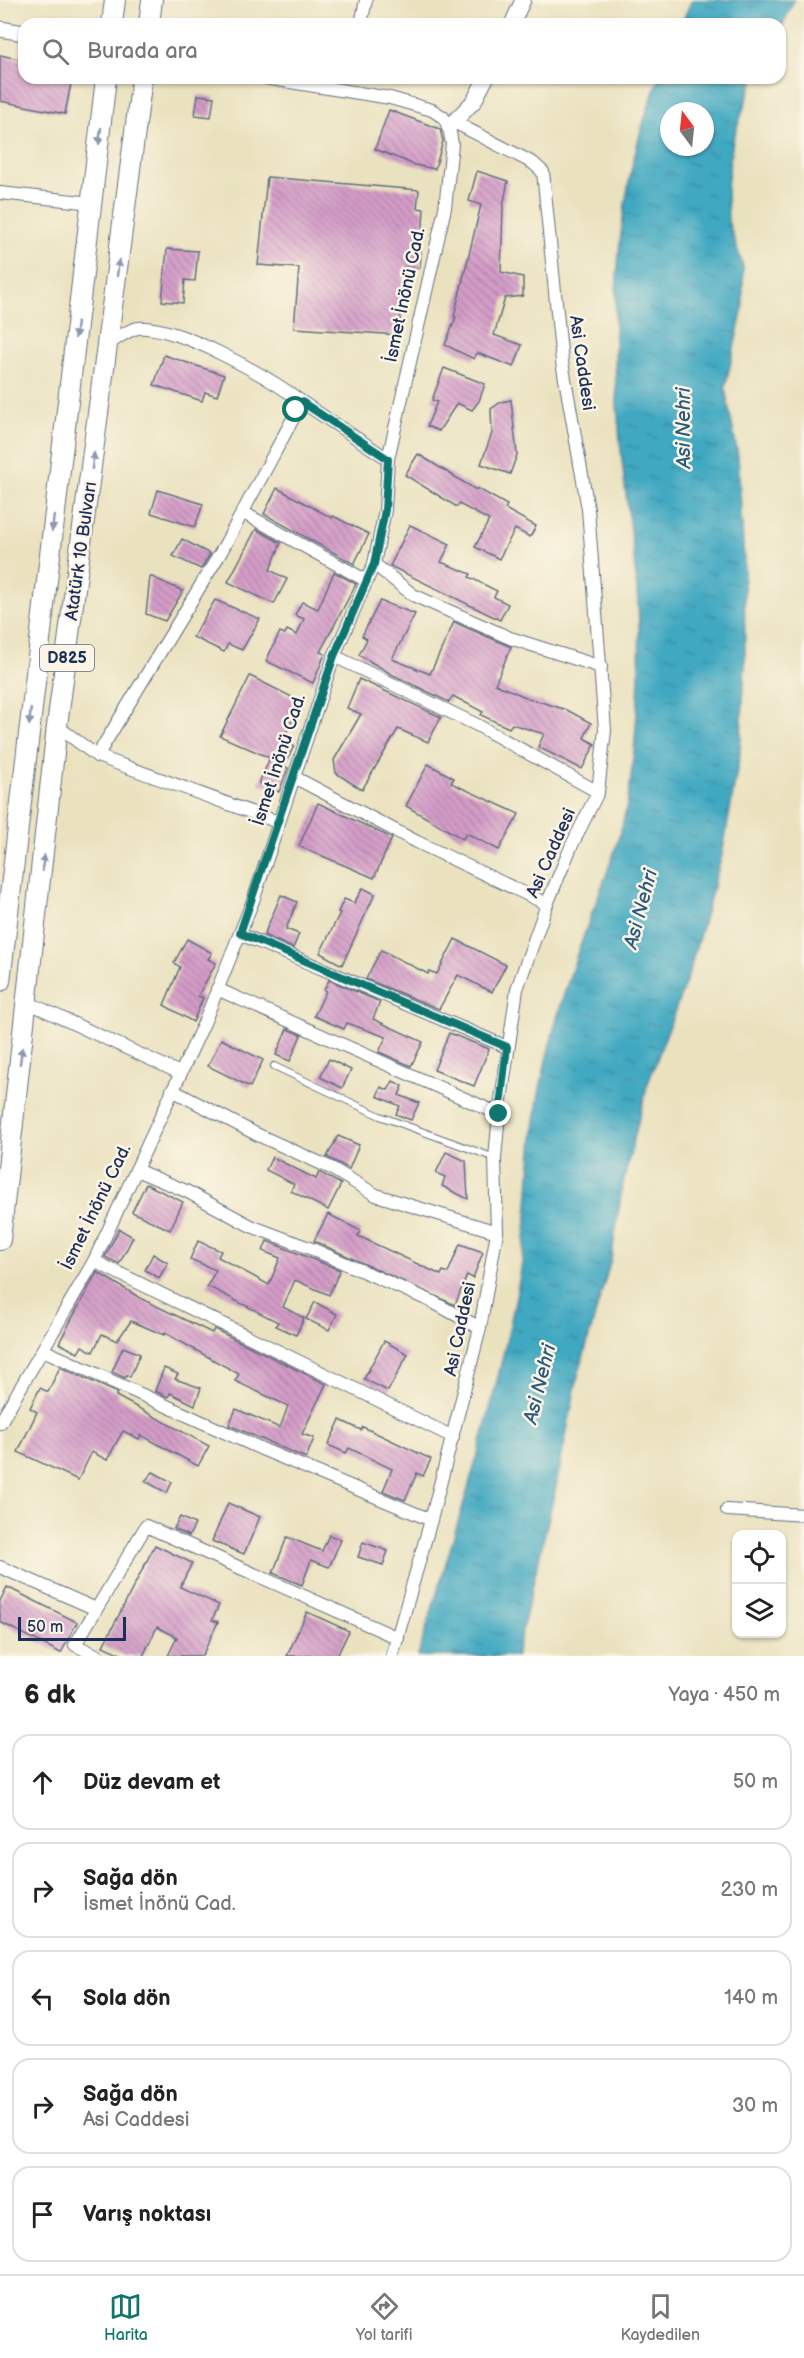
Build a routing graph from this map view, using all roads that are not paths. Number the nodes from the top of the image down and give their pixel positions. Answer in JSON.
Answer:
{"nodes":[{"id":1,"x":115,"y":0,"type":"edge"},
{"id":2,"x":152,"y":0,"type":"edge"},
{"id":3,"x":366,"y":0,"type":"edge"},
{"id":4,"x":523,"y":0,"type":"edge"},
{"id":5,"x":113,"y":18,"type":"edge"},
{"id":6,"x":150,"y":18,"type":"edge"},
{"id":7,"x":362,"y":18,"type":"edge"},
{"id":8,"x":515,"y":18,"type":"edge"},
{"id":9,"x":0,"y":29,"type":"edge"},
{"id":10,"x":18,"y":32,"type":"edge"},
{"id":11,"x":105,"y":84,"type":"edge"},
{"id":12,"x":141,"y":84,"type":"edge"},
{"id":13,"x":301,"y":84,"type":"edge"},
{"id":14,"x":351,"y":84,"type":"edge"},
{"id":15,"x":483,"y":84,"type":"edge"},
{"id":16,"x":350,"y":92,"type":"junction"},
{"id":17,"x":451,"y":124,"type":"junction"},
{"id":18,"x":0,"y":193,"type":"edge"},
{"id":19,"x":92,"y":203,"type":"junction"},
{"id":20,"x":109,"y":343,"type":"junction"},
{"id":21,"x":302,"y":402,"type":"junction"},
{"id":22,"x":388,"y":459,"type":"junction"},
{"id":23,"x":242,"y":512,"type":"junction"},
{"id":24,"x":374,"y":564,"type":"junction"},
{"id":25,"x":367,"y":581,"type":"junction"},
{"id":26,"x":334,"y":656,"type":"junction"},
{"id":27,"x":601,"y":667,"type":"junction"},
{"id":28,"x":57,"y":726,"type":"junction"},
{"id":29,"x":97,"y":756,"type":"junction"},
{"id":30,"x":294,"y":777,"type":"junction"},
{"id":31,"x":598,"y":792,"type":"junction"},
{"id":32,"x":278,"y":822,"type":"junction"},
{"id":33,"x":547,"y":904,"type":"junction"},
{"id":34,"x":240,"y":933,"type":"junction"},
{"id":35,"x":0,"y":981,"type":"edge"},
{"id":36,"x":217,"y":989,"type":"junction"},
{"id":37,"x":27,"y":1002,"type":"junction"},
{"id":38,"x":507,"y":1047,"type":"junction"},
{"id":39,"x":274,"y":1066,"type":"dead end"},
{"id":40,"x":180,"y":1073,"type":"junction"},
{"id":41,"x":172,"y":1090,"type":"junction"},
{"id":42,"x":499,"y":1114,"type":"junction"},
{"id":43,"x":495,"y":1158,"type":"junction"},
{"id":44,"x":136,"y":1170,"type":"junction"},
{"id":45,"x":497,"y":1232,"type":"junction"},
{"id":46,"x":0,"y":1240,"type":"edge"},
{"id":47,"x":94,"y":1261,"type":"junction"},
{"id":48,"x":480,"y":1328,"type":"junction"},
{"id":49,"x":43,"y":1350,"type":"junction"},
{"id":50,"x":0,"y":1423,"type":"edge"},
{"id":51,"x":453,"y":1437,"type":"junction"},
{"id":52,"x":727,"y":1510,"type":"dead end"},
{"id":53,"x":804,"y":1515,"type":"edge"},
{"id":54,"x":431,"y":1520,"type":"junction"},
{"id":55,"x":0,"y":1567,"type":"edge"},
{"id":56,"x":94,"y":1608,"type":"junction"},
{"id":57,"x":398,"y":1638,"type":"junction"},
{"id":58,"x":98,"y":1656,"type":"edge"},
{"id":59,"x":392,"y":1656,"type":"edge"}],
"edges":[{"from":1,"to":5,"type":"highway"},
{"from":2,"to":6,"type":"highway"},
{"from":3,"to":7,"type":"street"},
{"from":4,"to":8,"type":"street"},
{"from":9,"to":10,"type":"street"},
{"from":11,"to":19,"type":"highway","name":"Atatürk 10 Bulvarı","number":"D825","one_way":true},
{"from":20,"to":12,"type":"highway","name":"Atatürk 10 Bulvarı","number":"D825","one_way":true},
{"from":13,"to":16,"type":"street"},
{"from":14,"to":16,"type":"street"},
{"from":15,"to":17,"type":"street"},
{"from":16,"to":17,"type":"street"},
{"from":17,"to":22,"type":"street","name":"İsmet İnönü Cad."},
{"from":17,"to":27,"type":"street","name":"Asi Caddesi"},
{"from":18,"to":19,"type":"street"},
{"from":19,"to":35,"type":"highway","name":"Atatürk 10 Bulvarı","number":"D825","one_way":true},
{"from":20,"to":21,"type":"street"},
{"from":28,"to":20,"type":"highway","name":"Atatürk 10 Bulvarı","number":"D825","one_way":true},
{"from":21,"to":22,"type":"street"},
{"from":21,"to":23,"type":"street"},
{"from":22,"to":24,"type":"street","name":"İsmet İnönü Cad."},
{"from":23,"to":25,"type":"street"},
{"from":23,"to":29,"type":"street"},
{"from":24,"to":25,"type":"street","name":"İsmet İnönü Cad."},
{"from":24,"to":27,"type":"street"},
{"from":25,"to":26,"type":"street","name":"İsmet İnönü Cad."},
{"from":26,"to":30,"type":"street","name":"İsmet İnönü Cad."},
{"from":26,"to":31,"type":"street"},
{"from":27,"to":31,"type":"street","name":"Asi Caddesi"},
{"from":28,"to":29,"type":"street"},
{"from":37,"to":28,"type":"highway","name":"Atatürk 10 Bulvarı","number":"D825","one_way":true},
{"from":29,"to":32,"type":"street"},
{"from":30,"to":32,"type":"street","name":"İsmet İnönü Cad."},
{"from":30,"to":33,"type":"street"},
{"from":31,"to":33,"type":"street","name":"Asi Caddesi"},
{"from":32,"to":34,"type":"street","name":"İsmet İnönü Cad."},
{"from":33,"to":38,"type":"street","name":"Asi Caddesi"},
{"from":34,"to":36,"type":"street","name":"İsmet İnönü Cad."},
{"from":34,"to":38,"type":"street"},
{"from":36,"to":40,"type":"street","name":"İsmet İnönü Cad."},
{"from":36,"to":42,"type":"street"},
{"from":37,"to":40,"type":"street"},
{"from":46,"to":37,"type":"highway","name":"Atatürk 10 Bulvarı","number":"D825","one_way":true},
{"from":38,"to":42,"type":"street","name":"Asi Caddesi"},
{"from":39,"to":43,"type":"lane"},
{"from":40,"to":41,"type":"street","name":"İsmet İnönü Cad."},
{"from":41,"to":44,"type":"street","name":"İsmet İnönü Cad."},
{"from":41,"to":45,"type":"street"},
{"from":42,"to":43,"type":"street","name":"Asi Caddesi"},
{"from":43,"to":45,"type":"street","name":"Asi Caddesi"},
{"from":44,"to":47,"type":"street","name":"İsmet İnönü Cad."},
{"from":44,"to":48,"type":"street"},
{"from":45,"to":48,"type":"street","name":"Asi Caddesi"},
{"from":47,"to":49,"type":"street","name":"İsmet İnönü Cad."},
{"from":47,"to":51,"type":"street"},
{"from":48,"to":51,"type":"street","name":"Asi Caddesi"},
{"from":49,"to":50,"type":"street","name":"İsmet İnönü Cad."},
{"from":49,"to":54,"type":"street"},
{"from":51,"to":54,"type":"street","name":"Asi Caddesi"},
{"from":52,"to":53,"type":"street"},
{"from":54,"to":57,"type":"street","name":"Asi Caddesi"},
{"from":55,"to":56,"type":"street"},
{"from":56,"to":57,"type":"street"},
{"from":56,"to":58,"type":"street"},
{"from":57,"to":59,"type":"street","name":"Asi Caddesi"}]}
